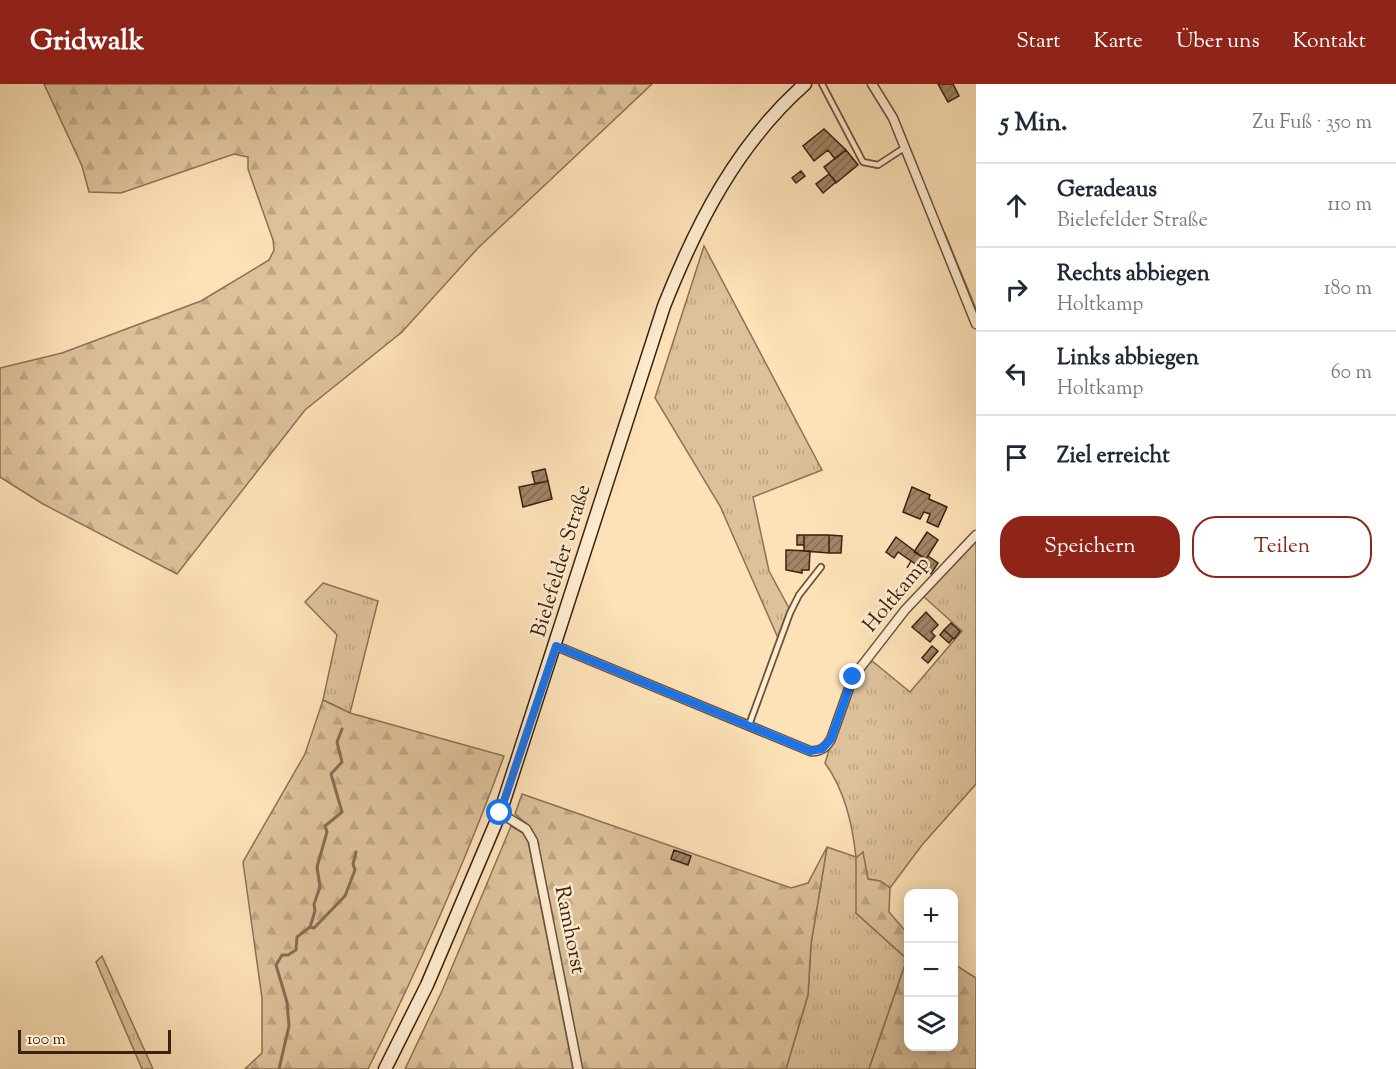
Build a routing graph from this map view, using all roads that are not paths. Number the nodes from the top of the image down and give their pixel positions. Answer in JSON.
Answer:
{"nodes":[{"id":1,"x":805,"y":84,"type":"edge"},
{"id":2,"x":822,"y":84,"type":"edge"},
{"id":3,"x":872,"y":84,"type":"edge"},
{"id":4,"x":904,"y":148,"type":"junction"},
{"id":5,"x":976,"y":324,"type":"edge"},
{"id":6,"x":976,"y":535,"type":"edge"},
{"id":7,"x":821,"y":567,"type":"dead end"},
{"id":8,"x":556,"y":646,"type":"junction"},
{"id":9,"x":749,"y":725,"type":"junction"},
{"id":10,"x":500,"y":813,"type":"junction"},
{"id":11,"x":385,"y":1069,"type":"edge"},
{"id":12,"x":578,"y":1069,"type":"edge"}],
"edges":[{"from":1,"to":8,"type":"main road","name":"Bielefelder Straße"},
{"from":2,"to":4,"type":"lane"},
{"from":3,"to":4,"type":"street"},
{"from":4,"to":5,"type":"street"},
{"from":6,"to":9,"type":"street","name":"Holtkamp"},
{"from":7,"to":9,"type":"lane"},
{"from":8,"to":9,"type":"street","name":"Holtkamp"},
{"from":8,"to":10,"type":"main road","name":"Bielefelder Straße"},
{"from":10,"to":11,"type":"main road","name":"Bielefelder Straße"},
{"from":10,"to":12,"type":"street","name":"Ramhorst"}]}
